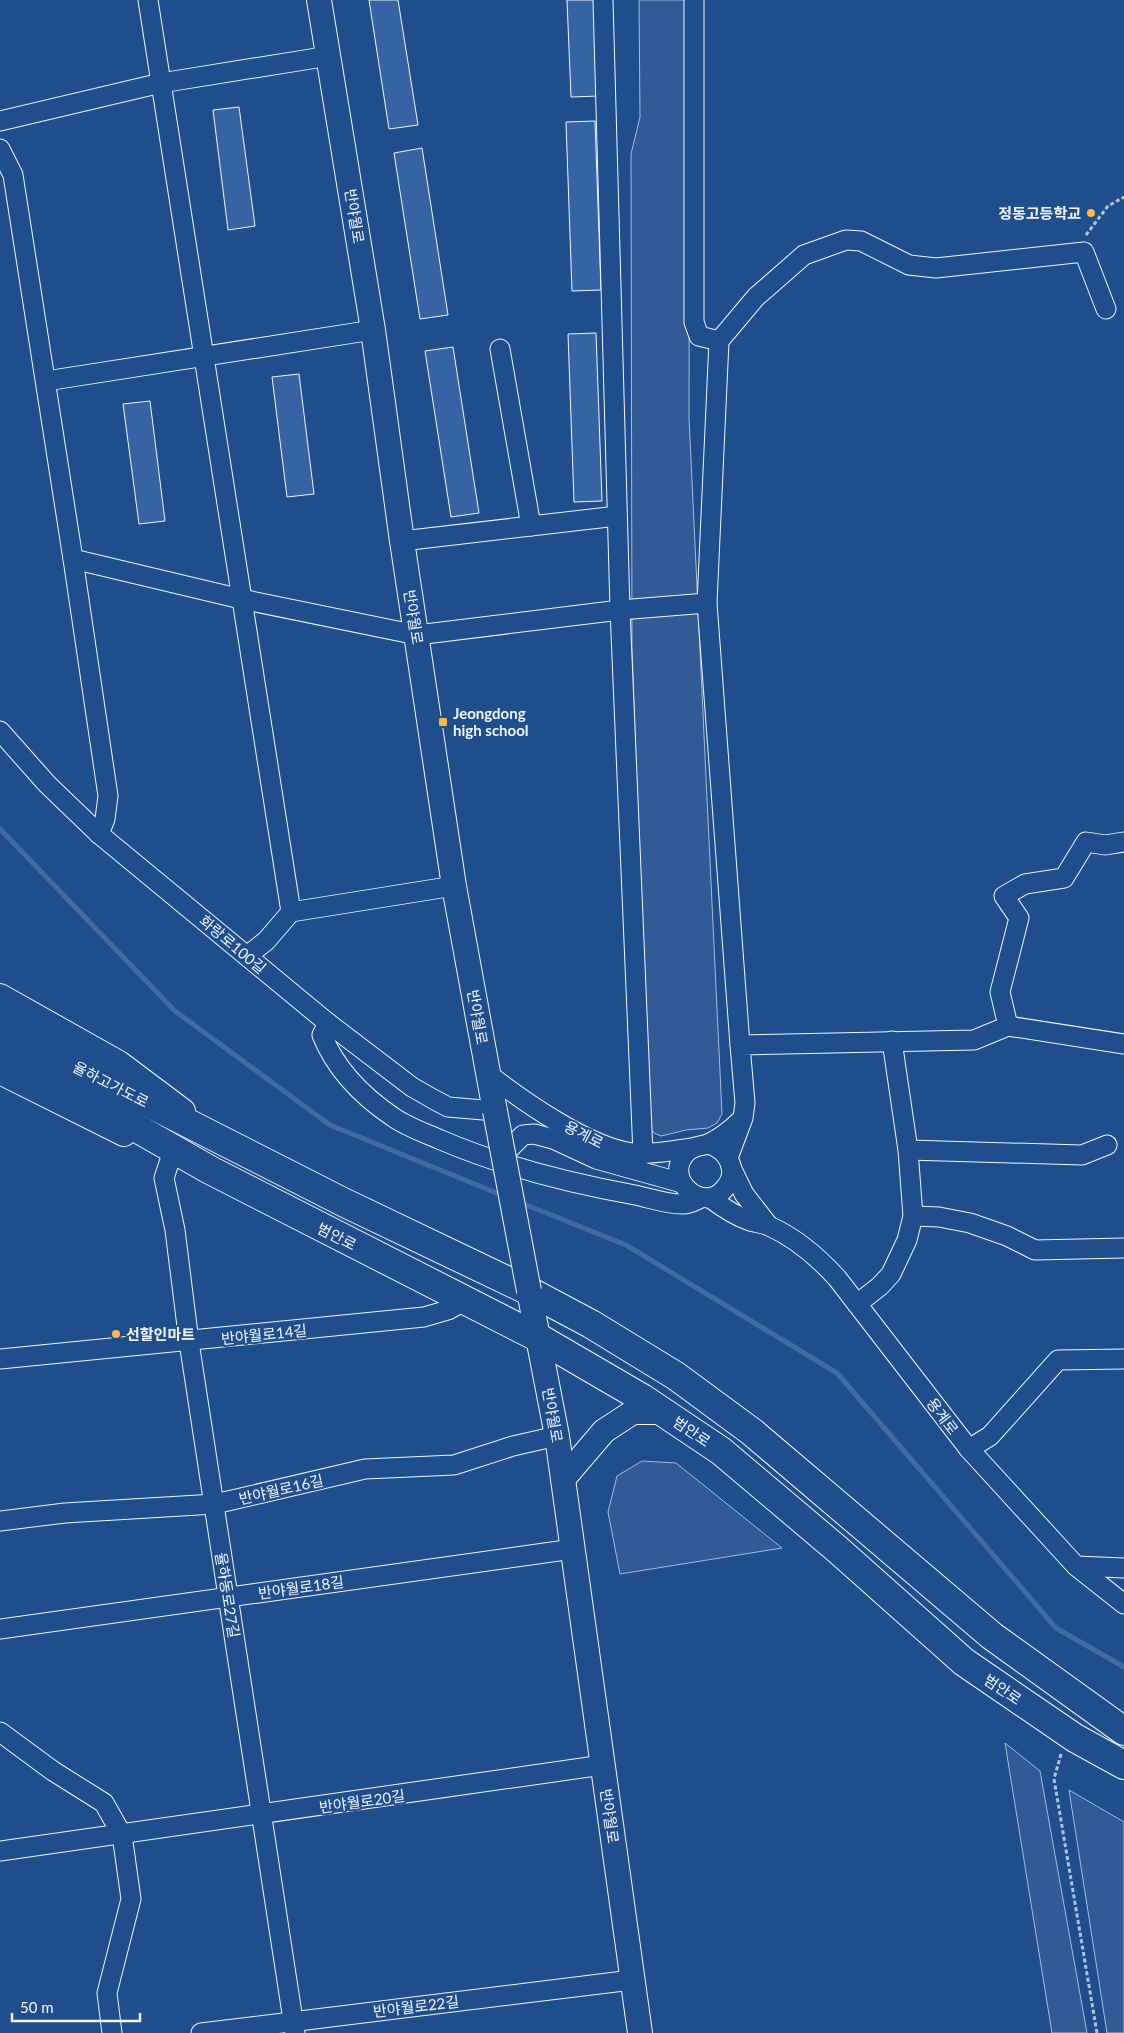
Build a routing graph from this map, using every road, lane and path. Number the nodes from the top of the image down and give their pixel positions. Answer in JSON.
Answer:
{"nodes":[{"id":1,"x":148,"y":0,"type":"edge"},
{"id":2,"x":319,"y":0,"type":"edge"},
{"id":3,"x":603,"y":0,"type":"edge"},
{"id":4,"x":694,"y":0,"type":"edge"},
{"id":5,"x":329,"y":56,"type":"junction"},
{"id":6,"x":161,"y":83,"type":"junction"},
{"id":7,"x":0,"y":121,"type":"edge"},
{"id":8,"x":0,"y":149,"type":"edge"},
{"id":9,"x":1124,"y":197,"type":"edge"},
{"id":10,"x":1076,"y":253,"type":"junction"},
{"id":11,"x":1106,"y":309,"type":"dead end"},
{"id":12,"x":373,"y":330,"type":"junction"},
{"id":13,"x":719,"y":341,"type":"junction"},
{"id":14,"x":500,"y":350,"type":"dead end"},
{"id":15,"x":202,"y":356,"type":"junction"},
{"id":16,"x":46,"y":381,"type":"junction"},
{"id":17,"x":617,"y":516,"type":"junction"},
{"id":18,"x":531,"y":526,"type":"junction"},
{"id":19,"x":402,"y":541,"type":"junction"},
{"id":20,"x":73,"y":559,"type":"junction"},
{"id":21,"x":241,"y":599,"type":"junction"},
{"id":22,"x":706,"y":602,"type":"junction"},
{"id":23,"x":620,"y":610,"type":"junction"},
{"id":24,"x":417,"y":634,"type":"junction"},
{"id":25,"x":0,"y":731,"type":"edge"},
{"id":26,"x":99,"y":834,"type":"junction"},
{"id":27,"x":1124,"y":842,"type":"edge"},
{"id":28,"x":454,"y":886,"type":"junction"},
{"id":29,"x":291,"y":912,"type":"junction"},
{"id":30,"x":247,"y":956,"type":"junction"},
{"id":31,"x":0,"y":996,"type":"edge"},
{"id":32,"x":328,"y":1023,"type":"junction"},
{"id":33,"x":0,"y":1024,"type":"edge"},
{"id":34,"x":1008,"y":1026,"type":"junction"},
{"id":35,"x":892,"y":1040,"type":"junction"},
{"id":36,"x":1124,"y":1044,"type":"edge"},
{"id":37,"x":740,"y":1045,"type":"junction"},
{"id":38,"x":0,"y":1050,"type":"edge"},
{"id":39,"x":0,"y":1072,"type":"edge"},
{"id":40,"x":488,"y":1074,"type":"junction"},
{"id":41,"x":495,"y":1111,"type":"junction"},
{"id":42,"x":743,"y":1118,"type":"junction"},
{"id":43,"x":223,"y":1141,"type":"junction"},
{"id":44,"x":1107,"y":1145,"type":"dead end"},
{"id":45,"x":700,"y":1146,"type":"junction"},
{"id":46,"x":908,"y":1150,"type":"junction"},
{"id":47,"x":642,"y":1154,"type":"junction"},
{"id":48,"x":504,"y":1155,"type":"junction"},
{"id":49,"x":171,"y":1157,"type":"junction"},
{"id":50,"x":730,"y":1162,"type":"junction"},
{"id":51,"x":210,"y":1170,"type":"junction"},
{"id":52,"x":682,"y":1183,"type":"junction"},
{"id":53,"x":706,"y":1198,"type":"junction"},
{"id":54,"x":913,"y":1216,"type":"junction"},
{"id":55,"x":768,"y":1225,"type":"junction"},
{"id":56,"x":1124,"y":1248,"type":"edge"},
{"id":57,"x":530,"y":1292,"type":"junction"},
{"id":58,"x":464,"y":1301,"type":"junction"},
{"id":59,"x":857,"y":1304,"type":"junction"},
{"id":60,"x":539,"y":1338,"type":"junction"},
{"id":61,"x":190,"y":1342,"type":"junction"},
{"id":62,"x":0,"y":1359,"type":"edge"},
{"id":63,"x":1124,"y":1359,"type":"edge"},
{"id":64,"x":663,"y":1412,"type":"junction"},
{"id":65,"x":557,"y":1436,"type":"junction"},
{"id":66,"x":968,"y":1449,"type":"junction"},
{"id":67,"x":563,"y":1479,"type":"junction"},
{"id":68,"x":214,"y":1504,"type":"junction"},
{"id":69,"x":0,"y":1521,"type":"edge"},
{"id":70,"x":573,"y":1549,"type":"junction"},
{"id":71,"x":1076,"y":1566,"type":"junction"},
{"id":72,"x":1124,"y":1568,"type":"edge"},
{"id":73,"x":229,"y":1598,"type":"junction"},
{"id":74,"x":1124,"y":1604,"type":"edge"},
{"id":75,"x":0,"y":1629,"type":"edge"},
{"id":76,"x":1092,"y":1708,"type":"junction"},
{"id":77,"x":1124,"y":1720,"type":"edge"},
{"id":78,"x":0,"y":1732,"type":"edge"},
{"id":79,"x":1067,"y":1732,"type":"junction"},
{"id":80,"x":1124,"y":1732,"type":"edge"},
{"id":81,"x":1118,"y":1763,"type":"edge"},
{"id":82,"x":603,"y":1765,"type":"junction"},
{"id":83,"x":262,"y":1815,"type":"junction"},
{"id":84,"x":122,"y":1834,"type":"junction"},
{"id":85,"x":0,"y":1851,"type":"edge"},
{"id":86,"x":632,"y":1980,"type":"junction"},
{"id":87,"x":295,"y":2027,"type":"edge"},
{"id":88,"x":112,"y":2033,"type":"edge"},
{"id":89,"x":201,"y":2033,"type":"edge"},
{"id":90,"x":640,"y":2033,"type":"edge"},
{"id":91,"x":1097,"y":2033,"type":"edge"}],
"edges":[{"from":1,"to":6,"type":"street"},
{"from":2,"to":5,"type":"main road","name":"반야월로"},
{"from":3,"to":17,"type":"street"},
{"from":4,"to":13,"type":"street"},
{"from":5,"to":6,"type":"street"},
{"from":5,"to":12,"type":"main road","name":"반야월로"},
{"from":6,"to":7,"type":"street"},
{"from":6,"to":15,"type":"street"},
{"from":8,"to":16,"type":"street"},
{"from":9,"to":10,"type":"path"},
{"from":10,"to":11,"type":"street"},
{"from":10,"to":13,"type":"street"},
{"from":12,"to":15,"type":"street"},
{"from":12,"to":19,"type":"main road","name":"반야월로"},
{"from":13,"to":22,"type":"street"},
{"from":14,"to":18,"type":"street"},
{"from":15,"to":16,"type":"street"},
{"from":15,"to":21,"type":"street"},
{"from":16,"to":20,"type":"street"},
{"from":17,"to":18,"type":"street"},
{"from":17,"to":23,"type":"street"},
{"from":18,"to":19,"type":"street"},
{"from":19,"to":24,"type":"main road","name":"반야월로"},
{"from":20,"to":21,"type":"street"},
{"from":20,"to":26,"type":"street"},
{"from":21,"to":24,"type":"street"},
{"from":21,"to":29,"type":"street"},
{"from":22,"to":23,"type":"street"},
{"from":22,"to":37,"type":"street"},
{"from":23,"to":24,"type":"street"},
{"from":23,"to":47,"type":"street"},
{"from":24,"to":28,"type":"main road","name":"반야월로"},
{"from":25,"to":26,"type":"street","name":"화랑로100길"},
{"from":26,"to":30,"type":"street","name":"화랑로100길"},
{"from":27,"to":34,"type":"street"},
{"from":28,"to":29,"type":"street"},
{"from":28,"to":40,"type":"main road","name":"반야월로"},
{"from":29,"to":30,"type":"street"},
{"from":30,"to":32,"type":"street","name":"화랑로100길"},
{"from":31,"to":43,"type":"main road"},
{"from":32,"to":41,"type":"street","name":"화랑로100길"},
{"from":32,"to":53,"type":"street"},
{"from":33,"to":43,"type":"highway","name":"율하고가도로"},
{"from":34,"to":35,"type":"street"},
{"from":34,"to":36,"type":"street"},
{"from":35,"to":37,"type":"street"},
{"from":35,"to":46,"type":"street"},
{"from":37,"to":42,"type":"street"},
{"from":38,"to":51,"type":"highway","name":"율하고가도로"},
{"from":39,"to":49,"type":"main road"},
{"from":40,"to":41,"type":"main road","name":"반야월로"},
{"from":40,"to":47,"type":"street","name":"용계로"},
{"from":41,"to":48,"type":"main road","name":"반야월로","bridge":true},
{"from":42,"to":45,"type":"street"},
{"from":42,"to":50,"type":"street"},
{"from":43,"to":57,"type":"highway"},
{"from":44,"to":46,"type":"street"},
{"from":45,"to":47,"type":"street","name":"용계로"},
{"from":45,"to":50,"type":"street"},
{"from":45,"to":52,"type":"street"},
{"from":46,"to":54,"type":"street"},
{"from":48,"to":52,"type":"street","name":"용계로"},
{"from":48,"to":57,"type":"main road","name":"반야월로","bridge":true},
{"from":49,"to":51,"type":"main road"},
{"from":49,"to":61,"type":"street","name":"율하동로27길"},
{"from":50,"to":53,"type":"street"},
{"from":50,"to":55,"type":"street","name":"용계로"},
{"from":51,"to":58,"type":"highway","name":"범안로"},
{"from":52,"to":53,"type":"street"},
{"from":53,"to":55,"type":"street","name":"용계로"},
{"from":54,"to":56,"type":"street"},
{"from":54,"to":59,"type":"street"},
{"from":55,"to":59,"type":"street","name":"용계로"},
{"from":57,"to":60,"type":"main road","name":"반야월로"},
{"from":57,"to":76,"type":"highway"},
{"from":58,"to":60,"type":"highway","name":"범안로"},
{"from":58,"to":61,"type":"street","name":"반야월로14길"},
{"from":59,"to":66,"type":"street","name":"용계로"},
{"from":60,"to":64,"type":"highway","name":"범안로"},
{"from":60,"to":65,"type":"main road","name":"반야월로"},
{"from":61,"to":62,"type":"street","name":"반야월로14길"},
{"from":61,"to":68,"type":"street","name":"율하동로27길"},
{"from":63,"to":66,"type":"street"},
{"from":64,"to":67,"type":"main road"},
{"from":64,"to":79,"type":"highway","name":"범안로"},
{"from":65,"to":67,"type":"main road","name":"반야월로"},
{"from":65,"to":68,"type":"street","name":"반야월로16길"},
{"from":66,"to":71,"type":"street","name":"용계로"},
{"from":67,"to":70,"type":"main road","name":"반야월로"},
{"from":68,"to":69,"type":"street","name":"반야월로16길"},
{"from":68,"to":73,"type":"street","name":"율하동로27길"},
{"from":70,"to":73,"type":"street","name":"반야월로18길"},
{"from":70,"to":82,"type":"main road","name":"반야월로"},
{"from":71,"to":72,"type":"street"},
{"from":71,"to":74,"type":"street","name":"용계로"},
{"from":73,"to":75,"type":"street","name":"반야월로18길"},
{"from":73,"to":83,"type":"street","name":"율하동로27길"},
{"from":76,"to":77,"type":"street"},
{"from":76,"to":80,"type":"highway"},
{"from":78,"to":84,"type":"street"},
{"from":79,"to":81,"type":"highway","name":"범안로"},
{"from":79,"to":91,"type":"path"},
{"from":82,"to":83,"type":"street","name":"반야월로20길"},
{"from":82,"to":86,"type":"main road","name":"반야월로"},
{"from":83,"to":84,"type":"street","name":"반야월로20길"},
{"from":83,"to":87,"type":"street","name":"율하동로27길"},
{"from":84,"to":85,"type":"street","name":"반야월로20길"},
{"from":84,"to":88,"type":"street"},
{"from":86,"to":87,"type":"street","name":"반야월로22길"},
{"from":86,"to":90,"type":"main road","name":"반야월로"},
{"from":87,"to":89,"type":"street","name":"반야월로22길"}]}
